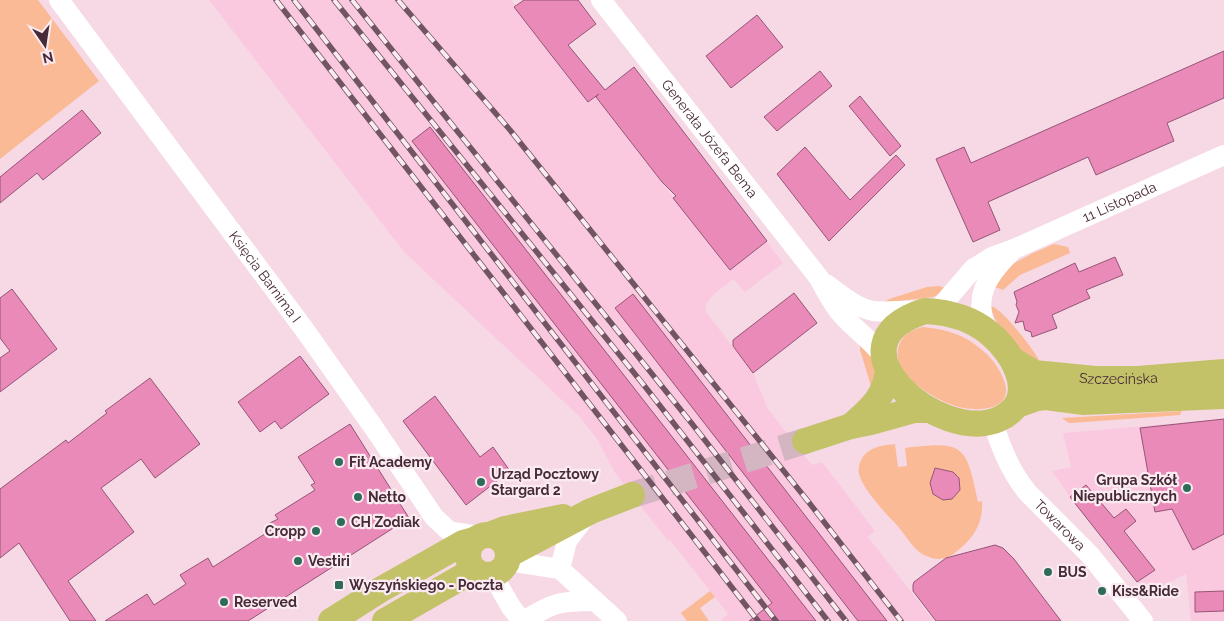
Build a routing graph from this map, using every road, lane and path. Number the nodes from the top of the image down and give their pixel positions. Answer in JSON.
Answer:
{"nodes":[{"id":1,"x":59,"y":0,"type":"edge"},
{"id":2,"x":601,"y":0,"type":"edge"},
{"id":3,"x":1224,"y":155,"type":"edge"},
{"id":4,"x":1014,"y":249,"type":"junction"},
{"id":5,"x":819,"y":278,"type":"junction"},
{"id":6,"x":930,"y":311,"type":"junction"},
{"id":7,"x":988,"y":332,"type":"junction"},
{"id":8,"x":1014,"y":361,"type":"junction"},
{"id":9,"x":885,"y":363,"type":"junction"},
{"id":10,"x":1224,"y":372,"type":"edge"},
{"id":11,"x":1224,"y":396,"type":"edge"},
{"id":12,"x":1017,"y":405,"type":"junction"},
{"id":13,"x":929,"y":410,"type":"junction"},
{"id":14,"x":993,"y":422,"type":"junction"},
{"id":15,"x":851,"y":426,"type":"junction"},
{"id":16,"x":806,"y":441,"type":"tunnel mouth"},
{"id":17,"x":632,"y":496,"type":"tunnel mouth"},
{"id":18,"x":591,"y":511,"type":"junction"},
{"id":19,"x":481,"y":537,"type":"junction"},
{"id":20,"x":495,"y":565,"type":"junction"},
{"id":21,"x":560,"y":569,"type":"junction"},
{"id":22,"x":595,"y":601,"type":"junction"},
{"id":23,"x":331,"y":621,"type":"edge"},
{"id":24,"x":386,"y":621,"type":"edge"},
{"id":25,"x":523,"y":621,"type":"edge"},
{"id":26,"x":616,"y":621,"type":"edge"},
{"id":27,"x":1143,"y":621,"type":"edge"}],
"edges":[{"from":1,"to":19,"type":"street","name":"Księcia Barnima I"},
{"from":2,"to":5,"type":"street","name":"Generała Józefa Bema"},
{"from":3,"to":4,"type":"street","name":"11 Listopada"},
{"from":4,"to":6,"type":"street","name":"11 Listopada"},
{"from":4,"to":7,"type":"street","name":"11 Listopada"},
{"from":5,"to":6,"type":"street","name":"Generała Józefa Bema"},
{"from":5,"to":9,"type":"street","name":"Generała Józefa Bema"},
{"from":6,"to":7,"type":"main road"},
{"from":6,"to":9,"type":"main road"},
{"from":7,"to":8,"type":"main road"},
{"from":8,"to":10,"type":"main road","name":"Szczecińska"},
{"from":8,"to":12,"type":"main road"},
{"from":9,"to":13,"type":"main road"},
{"from":9,"to":15,"type":"main road"},
{"from":11,"to":12,"type":"main road","name":"Szczecińska"},
{"from":12,"to":14,"type":"main road"},
{"from":13,"to":14,"type":"main road"},
{"from":13,"to":15,"type":"main road"},
{"from":14,"to":27,"type":"street","name":"Towarowa"},
{"from":15,"to":16,"type":"main road"},
{"from":17,"to":18,"type":"main road"},
{"from":18,"to":19,"type":"main road"},
{"from":18,"to":20,"type":"main road"},
{"from":18,"to":21,"type":"street"},
{"from":19,"to":20,"type":"main road"},
{"from":19,"to":20,"type":"main road"},
{"from":19,"to":23,"type":"main road"},
{"from":20,"to":21,"type":"street"},
{"from":20,"to":24,"type":"main road"},
{"from":20,"to":25,"type":"street"},
{"from":21,"to":22,"type":"street"},
{"from":22,"to":25,"type":"street"},
{"from":22,"to":26,"type":"street"}]}
